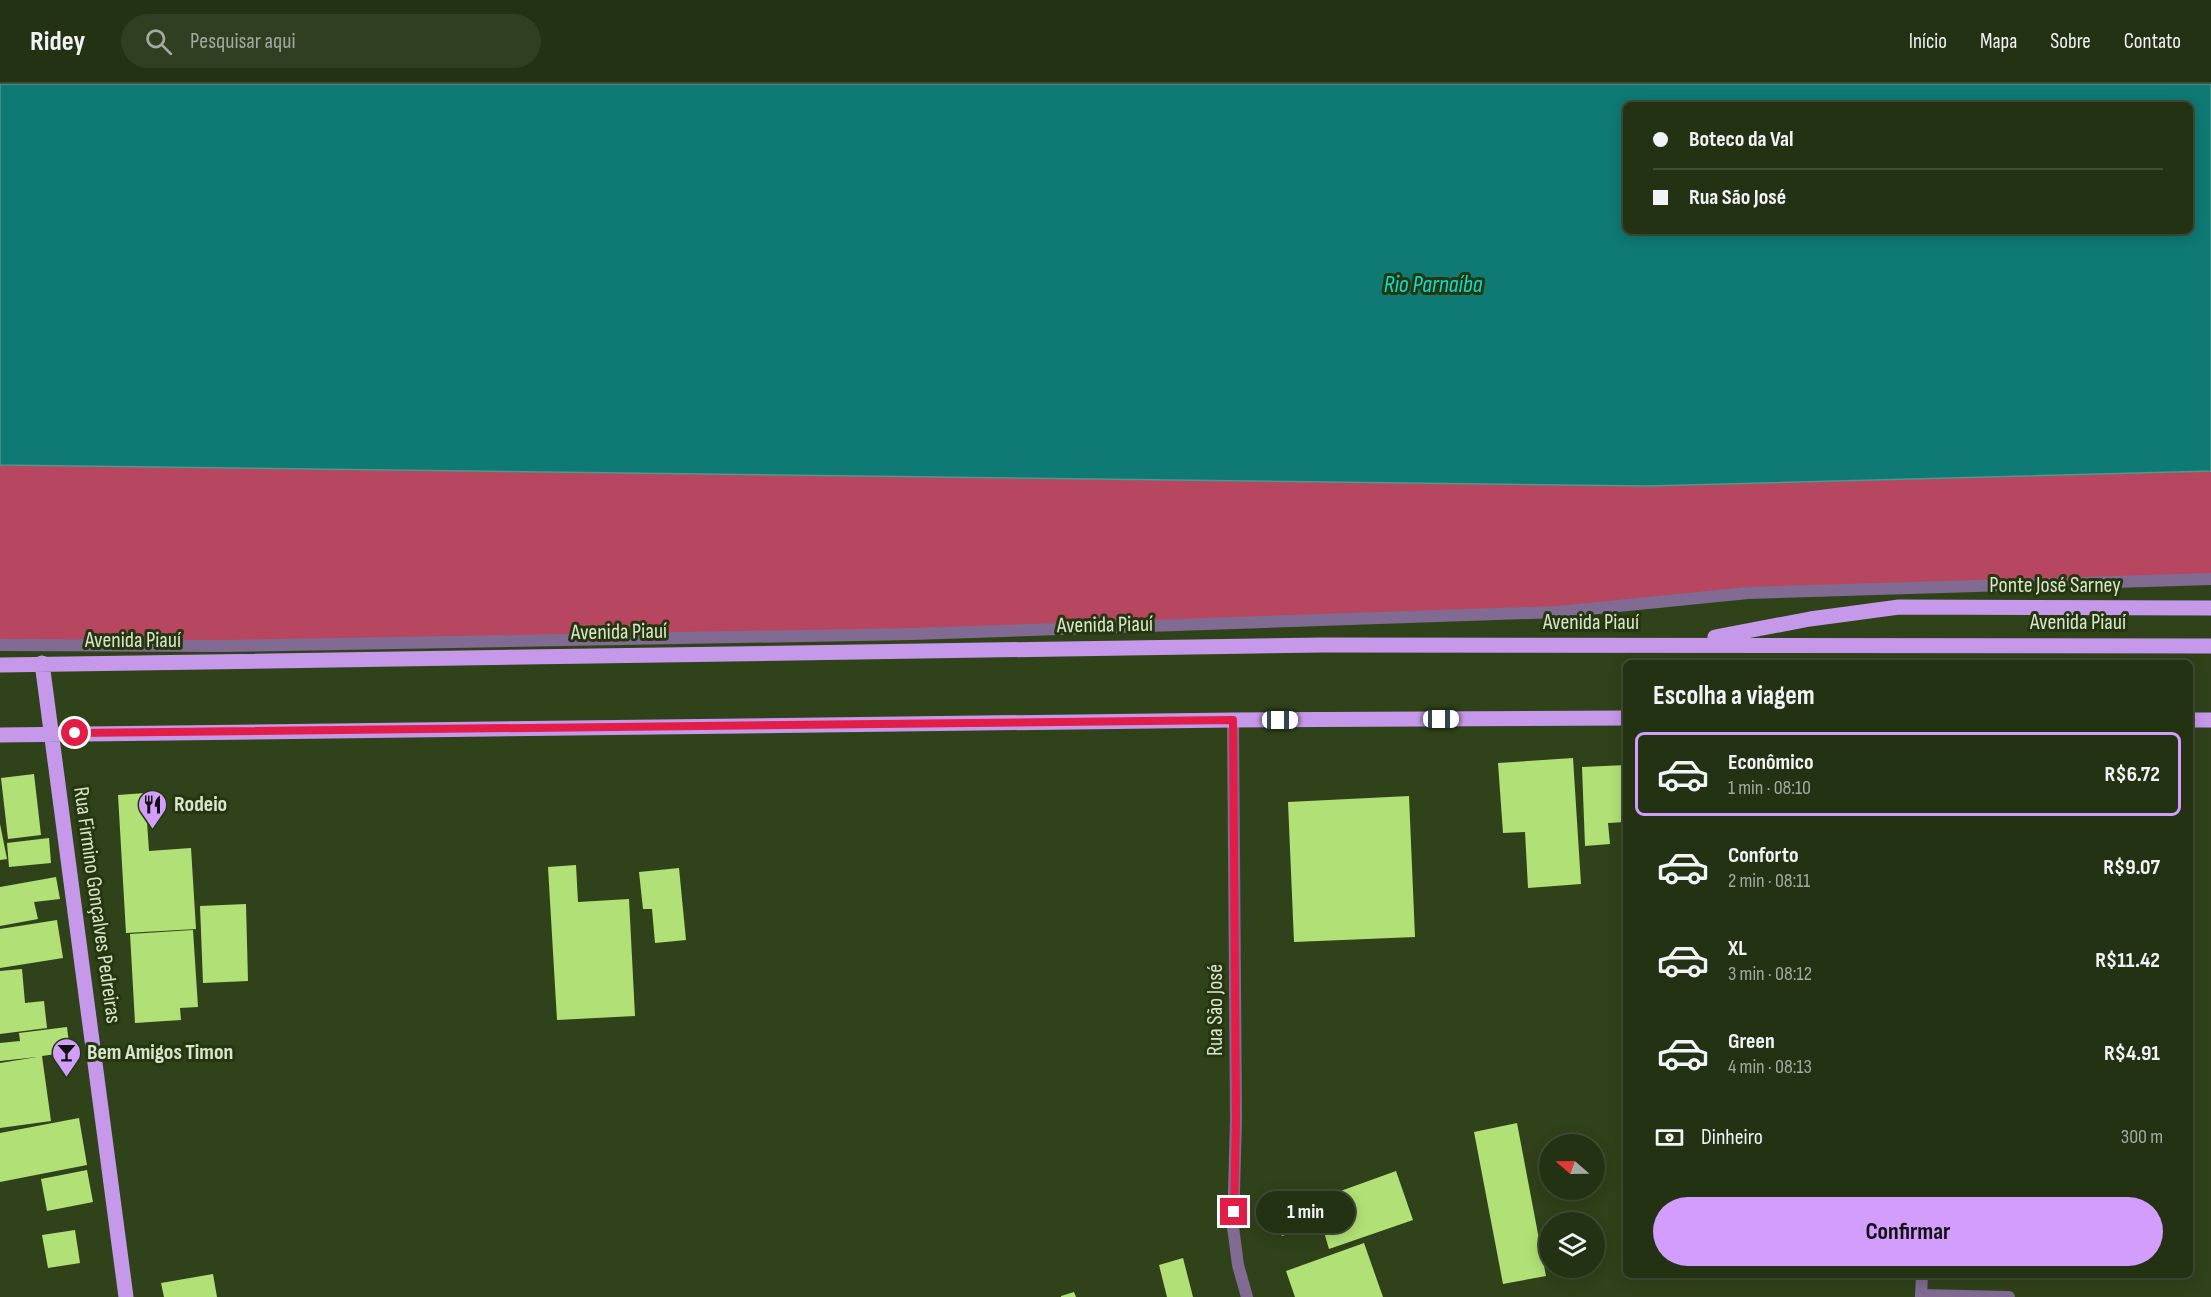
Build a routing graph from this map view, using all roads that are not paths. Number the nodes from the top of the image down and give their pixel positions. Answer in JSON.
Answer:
{"nodes":[{"id":1,"x":2211,"y":579,"type":"edge"},
{"id":2,"x":2211,"y":608,"type":"edge"},
{"id":3,"x":1680,"y":644,"type":"junction"},
{"id":4,"x":0,"y":645,"type":"edge"},
{"id":5,"x":2211,"y":646,"type":"edge"},
{"id":6,"x":42,"y":663,"type":"junction"},
{"id":7,"x":0,"y":665,"type":"edge"},
{"id":8,"x":1623,"y":718,"type":"edge"},
{"id":9,"x":1233,"y":720,"type":"junction"},
{"id":10,"x":2193,"y":720,"type":"edge"},
{"id":11,"x":2211,"y":720,"type":"edge"},
{"id":12,"x":52,"y":734,"type":"junction"},
{"id":13,"x":0,"y":735,"type":"edge"},
{"id":14,"x":1922,"y":1278,"type":"edge"},
{"id":15,"x":1922,"y":1296,"type":"edge"},
{"id":16,"x":126,"y":1297,"type":"edge"},
{"id":17,"x":1247,"y":1297,"type":"edge"},
{"id":18,"x":2009,"y":1297,"type":"edge"}],
"edges":[{"from":1,"to":4,"type":"street"},
{"from":2,"to":3,"type":"main road","name":"Ponte José Sarney"},
{"from":3,"to":5,"type":"main road","name":"Avenida Piauí"},
{"from":3,"to":6,"type":"main road","name":"Avenida Piauí"},
{"from":6,"to":7,"type":"main road","name":"Avenida Piauí"},
{"from":6,"to":12,"type":"main road","name":"Rua Firmino Gonçalves Pedreiras"},
{"from":8,"to":9,"type":"main road"},
{"from":9,"to":12,"type":"main road"},
{"from":9,"to":17,"type":"street","name":"Rua São José"},
{"from":10,"to":11,"type":"main road"},
{"from":12,"to":13,"type":"main road"},
{"from":12,"to":16,"type":"main road","name":"Rua Firmino Gonçalves Pedreiras"},
{"from":14,"to":15,"type":"street"},
{"from":15,"to":18,"type":"street"}]}
